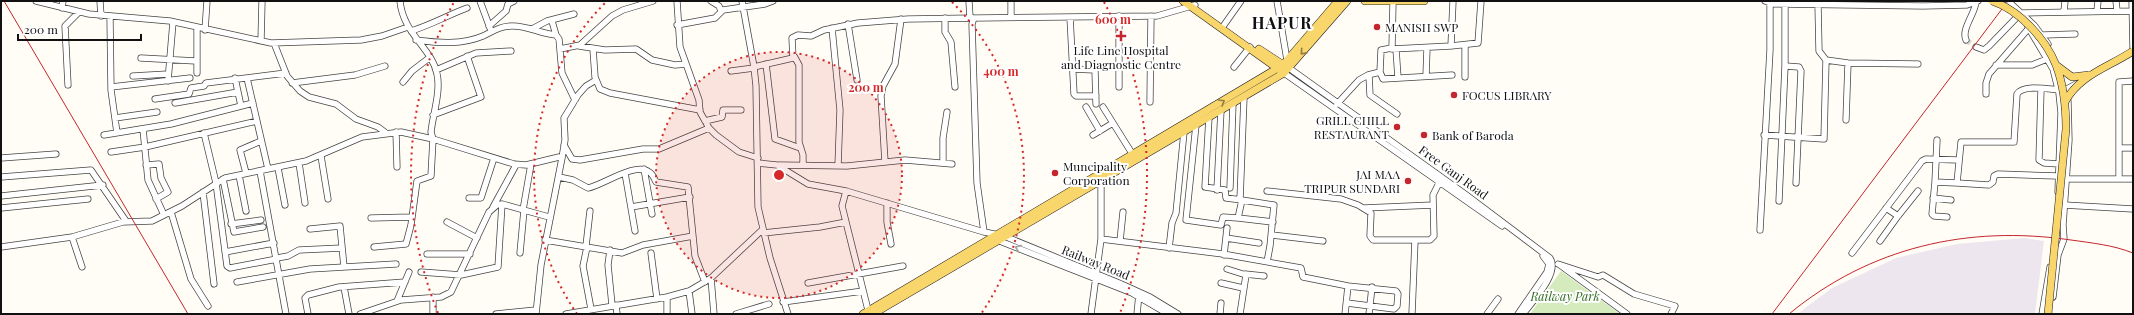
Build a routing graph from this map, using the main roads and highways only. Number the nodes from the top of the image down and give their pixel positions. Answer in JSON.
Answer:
{"nodes":[{"id":1,"x":1184,"y":1,"type":"edge"},
{"id":2,"x":1338,"y":1,"type":"edge"},
{"id":3,"x":1347,"y":1,"type":"edge"},
{"id":4,"x":1365,"y":1,"type":"edge"},
{"id":5,"x":1424,"y":1,"type":"edge"},
{"id":6,"x":1992,"y":1,"type":"edge"},
{"id":7,"x":1192,"y":4,"type":"edge"},
{"id":8,"x":1317,"y":31,"type":"junction"},
{"id":9,"x":2133,"y":50,"type":"edge"},
{"id":10,"x":2056,"y":65,"type":"junction"},
{"id":11,"x":1284,"y":67,"type":"junction"},
{"id":12,"x":2089,"y":75,"type":"junction"},
{"id":13,"x":2065,"y":102,"type":"junction"},
{"id":14,"x":996,"y":237,"type":"junction"},
{"id":15,"x":868,"y":313,"type":"edge"},
{"id":16,"x":2048,"y":314,"type":"edge"}],
"edges":[{"from":1,"to":7,"type":"main road"},
{"from":2,"to":8,"type":"main road"},
{"from":3,"to":8,"type":"main road"},
{"from":4,"to":5,"type":"main road"},
{"from":6,"to":10,"type":"main road","bridge":true},
{"from":7,"to":11,"type":"main road"},
{"from":7,"to":11,"type":"main road"},
{"from":8,"to":11,"type":"main road"},
{"from":9,"to":12,"type":"main road","bridge":true},
{"from":10,"to":12,"type":"main road","bridge":true},
{"from":10,"to":13,"type":"main road","bridge":true},
{"from":14,"to":11,"type":"main road","one_way":true},
{"from":11,"to":14,"type":"main road"},
{"from":12,"to":13,"type":"main road","bridge":true},
{"from":13,"to":16,"type":"main road","bridge":true},
{"from":14,"to":15,"type":"main road"}]}
